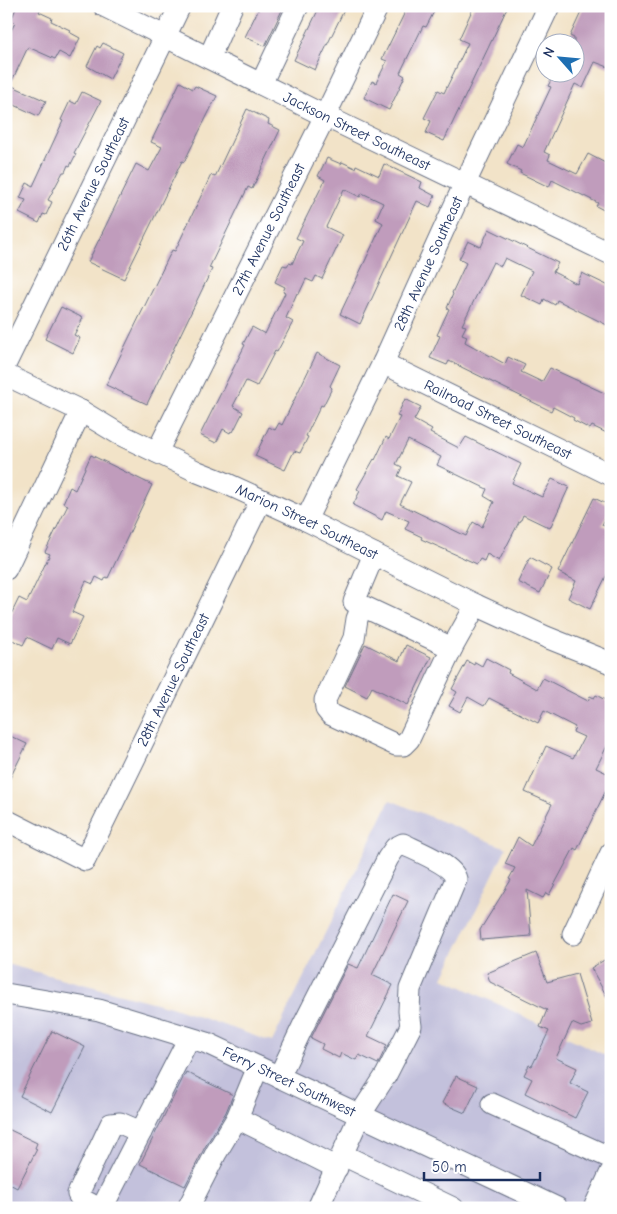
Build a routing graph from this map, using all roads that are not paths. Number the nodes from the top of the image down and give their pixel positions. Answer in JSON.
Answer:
{"nodes":[{"id":1,"x":104,"y":6,"type":"edge"},
{"id":2,"x":180,"y":6,"type":"edge"},
{"id":3,"x":232,"y":6,"type":"edge"},
{"id":4,"x":298,"y":6,"type":"edge"},
{"id":5,"x":378,"y":6,"type":"edge"},
{"id":6,"x":548,"y":6,"type":"edge"},
{"id":7,"x":165,"y":36,"type":"junction"},
{"id":8,"x":209,"y":58,"type":"junction"},
{"id":9,"x":261,"y":84,"type":"junction"},
{"id":10,"x":326,"y":116,"type":"junction"},
{"id":11,"x":466,"y":183,"type":"junction"},
{"id":12,"x":611,"y":254,"type":"edge"},
{"id":13,"x":6,"y":363,"type":"edge"},
{"id":14,"x":383,"y":364,"type":"junction"},
{"id":15,"x":6,"y":375,"type":"edge"},
{"id":16,"x":81,"y":411,"type":"junction"},
{"id":17,"x":157,"y":452,"type":"junction"},
{"id":18,"x":611,"y":475,"type":"edge"},
{"id":19,"x":261,"y":500,"type":"junction"},
{"id":20,"x":306,"y":520,"type":"junction"},
{"id":21,"x":374,"y":554,"type":"junction"},
{"id":22,"x":6,"y":570,"type":"edge"},
{"id":23,"x":476,"y":605,"type":"junction"},
{"id":24,"x":362,"y":606,"type":"junction"},
{"id":25,"x":452,"y":648,"type":"junction"},
{"id":26,"x":611,"y":663,"type":"edge"},
{"id":27,"x":6,"y":820,"type":"edge"},
{"id":28,"x":611,"y":853,"type":"edge"},
{"id":29,"x":573,"y":934,"type":"dead end"},
{"id":30,"x":9,"y":1000,"type":"edge"},
{"id":31,"x":189,"y":1038,"type":"junction"},
{"id":32,"x":258,"y":1067,"type":"junction"},
{"id":33,"x":279,"y":1077,"type":"junction"},
{"id":34,"x":492,"y":1104,"type":"dead end"},
{"id":35,"x":360,"y":1115,"type":"junction"},
{"id":36,"x":237,"y":1118,"type":"junction"},
{"id":37,"x":141,"y":1132,"type":"junction"},
{"id":38,"x":611,"y":1158,"type":"edge"},
{"id":39,"x":340,"y":1161,"type":"junction"},
{"id":40,"x":611,"y":1172,"type":"edge"},
{"id":41,"x":546,"y":1205,"type":"edge"},
{"id":42,"x":100,"y":1208,"type":"edge"},
{"id":43,"x":188,"y":1208,"type":"edge"},
{"id":44,"x":318,"y":1208,"type":"edge"},
{"id":45,"x":453,"y":1208,"type":"edge"},
{"id":46,"x":594,"y":1208,"type":"edge"}],
"edges":[{"from":1,"to":7,"type":"street","name":"Jackson Street Southeast"},
{"from":2,"to":7,"type":"street","name":"26th Avenue Southeast"},
{"from":3,"to":8,"type":"street"},
{"from":4,"to":9,"type":"street"},
{"from":5,"to":10,"type":"street","name":"27th Avenue Southeast"},
{"from":6,"to":11,"type":"street","name":"28th Avenue Southeast"},
{"from":7,"to":8,"type":"street","name":"Jackson Street Southeast"},
{"from":7,"to":13,"type":"street","name":"26th Avenue Southeast"},
{"from":8,"to":9,"type":"street","name":"Jackson Street Southeast"},
{"from":9,"to":10,"type":"street","name":"Jackson Street Southeast"},
{"from":10,"to":11,"type":"street","name":"Jackson Street Southeast"},
{"from":10,"to":17,"type":"street","name":"27th Avenue Southeast"},
{"from":11,"to":12,"type":"street","name":"Jackson Street Southeast"},
{"from":11,"to":14,"type":"street","name":"28th Avenue Southeast"},
{"from":14,"to":18,"type":"street","name":"Railroad Street Southeast"},
{"from":14,"to":20,"type":"street","name":"28th Avenue Southeast"},
{"from":15,"to":16,"type":"street","name":"Marion Street Southeast"},
{"from":16,"to":17,"type":"street","name":"Marion Street Southeast"},
{"from":16,"to":22,"type":"street"},
{"from":17,"to":19,"type":"street","name":"Marion Street Southeast"},
{"from":19,"to":20,"type":"street","name":"Marion Street Southeast"},
{"from":19,"to":27,"type":"street","name":"28th Avenue Southeast"},
{"from":20,"to":21,"type":"street","name":"Marion Street Southeast"},
{"from":21,"to":23,"type":"street","name":"Marion Street Southeast"},
{"from":21,"to":24,"type":"street"},
{"from":23,"to":25,"type":"street"},
{"from":23,"to":26,"type":"street","name":"Marion Street Southeast"},
{"from":24,"to":25,"type":"street"},
{"from":24,"to":25,"type":"street"},
{"from":28,"to":29,"type":"street"},
{"from":30,"to":31,"type":"street","name":"Ferry Street Southwest"},
{"from":31,"to":32,"type":"street","name":"Ferry Street Southwest"},
{"from":31,"to":37,"type":"street"},
{"from":32,"to":33,"type":"street","name":"Ferry Street Southwest"},
{"from":32,"to":36,"type":"street"},
{"from":33,"to":35,"type":"street","name":"Ferry Street Southwest"},
{"from":33,"to":35,"type":"street"},
{"from":34,"to":38,"type":"street"},
{"from":35,"to":39,"type":"street"},
{"from":35,"to":41,"type":"street","name":"Ferry Street Southwest"},
{"from":36,"to":39,"type":"street"},
{"from":36,"to":43,"type":"street"},
{"from":37,"to":42,"type":"street"},
{"from":37,"to":42,"type":"street"},
{"from":39,"to":44,"type":"street"},
{"from":39,"to":45,"type":"street"},
{"from":40,"to":46,"type":"street"}]}
